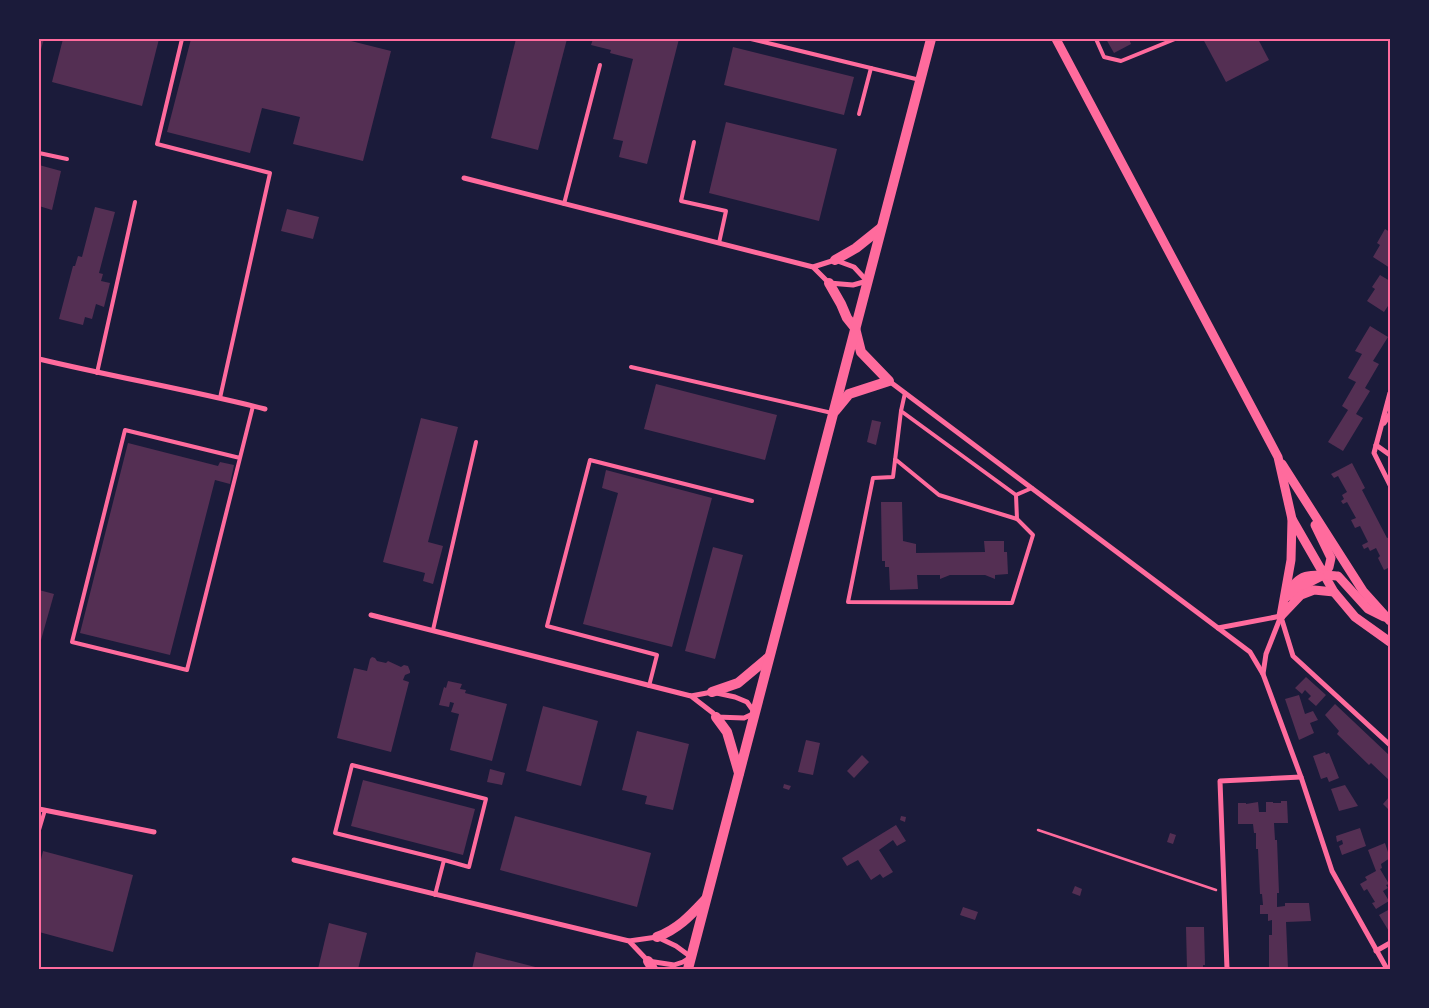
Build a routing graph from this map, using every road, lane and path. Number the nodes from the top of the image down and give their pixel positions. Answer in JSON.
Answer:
{"nodes":[{"id":1,"x":182,"y":39,"type":"edge"},
{"id":2,"x":751,"y":39,"type":"edge"},
{"id":3,"x":930,"y":39,"type":"edge"},
{"id":4,"x":1056,"y":39,"type":"edge"},
{"id":5,"x":1096,"y":39,"type":"edge"},
{"id":6,"x":1175,"y":39,"type":"edge"},
{"id":7,"x":600,"y":65,"type":"dead end"},
{"id":8,"x":871,"y":68,"type":"junction"},
{"id":9,"x":920,"y":80,"type":"junction"},
{"id":10,"x":859,"y":114,"type":"dead end"},
{"id":11,"x":694,"y":142,"type":"dead end"},
{"id":12,"x":39,"y":153,"type":"edge"},
{"id":13,"x":68,"y":160,"type":"dead end"},
{"id":14,"x":464,"y":178,"type":"dead end"},
{"id":15,"x":135,"y":202,"type":"dead end"},
{"id":16,"x":564,"y":204,"type":"junction"},
{"id":17,"x":881,"y":228,"type":"junction"},
{"id":18,"x":719,"y":243,"type":"junction"},
{"id":19,"x":835,"y":260,"type":"junction"},
{"id":20,"x":813,"y":267,"type":"junction"},
{"id":21,"x":867,"y":281,"type":"junction"},
{"id":22,"x":828,"y":283,"type":"junction"},
{"id":23,"x":855,"y":328,"type":"junction"},
{"id":24,"x":39,"y":359,"type":"edge"},
{"id":25,"x":631,"y":367,"type":"dead end"},
{"id":26,"x":97,"y":373,"type":"junction"},
{"id":27,"x":889,"y":381,"type":"junction"},
{"id":28,"x":905,"y":393,"type":"junction"},
{"id":29,"x":1390,"y":393,"type":"edge"},
{"id":30,"x":220,"y":398,"type":"junction"},
{"id":31,"x":253,"y":406,"type":"junction"},
{"id":32,"x":265,"y":409,"type":"dead end"},
{"id":33,"x":901,"y":411,"type":"junction"},
{"id":34,"x":833,"y":413,"type":"junction"},
{"id":35,"x":1390,"y":414,"type":"edge"},
{"id":36,"x":1381,"y":427,"type":"junction"},
{"id":37,"x":476,"y":442,"type":"dead end"},
{"id":38,"x":1376,"y":446,"type":"junction"},
{"id":39,"x":1390,"y":455,"type":"edge"},
{"id":40,"x":240,"y":458,"type":"junction"},
{"id":41,"x":1278,"y":458,"type":"junction"},
{"id":42,"x":895,"y":459,"type":"junction"},
{"id":43,"x":1390,"y":485,"type":"edge"},
{"id":44,"x":1032,"y":488,"type":"junction"},
{"id":45,"x":1016,"y":495,"type":"junction"},
{"id":46,"x":1303,"y":497,"type":"junction"},
{"id":47,"x":752,"y":502,"type":"dead end"},
{"id":48,"x":1017,"y":518,"type":"junction"},
{"id":49,"x":1292,"y":519,"type":"junction"},
{"id":50,"x":1324,"y":575,"type":"junction"},
{"id":51,"x":1334,"y":592,"type":"junction"},
{"id":52,"x":372,"y":615,"type":"dead end"},
{"id":53,"x":1281,"y":616,"type":"junction"},
{"id":54,"x":1389,"y":620,"type":"edge"},
{"id":55,"x":1218,"y":628,"type":"junction"},
{"id":56,"x":433,"y":630,"type":"junction"},
{"id":57,"x":1390,"y":642,"type":"edge"},
{"id":58,"x":769,"y":658,"type":"junction"},
{"id":59,"x":1263,"y":674,"type":"junction"},
{"id":60,"x":649,"y":686,"type":"junction"},
{"id":61,"x":712,"y":692,"type":"junction"},
{"id":62,"x":691,"y":696,"type":"junction"},
{"id":63,"x":755,"y":713,"type":"junction"},
{"id":64,"x":716,"y":717,"type":"junction"},
{"id":65,"x":1390,"y":745,"type":"edge"},
{"id":66,"x":739,"y":773,"type":"junction"},
{"id":67,"x":1301,"y":777,"type":"junction"},
{"id":68,"x":42,"y":810,"type":"edge"},
{"id":69,"x":39,"y":830,"type":"edge"},
{"id":70,"x":1038,"y":830,"type":"dead end"},
{"id":71,"x":154,"y":832,"type":"dead end"},
{"id":72,"x":294,"y":860,"type":"dead end"},
{"id":73,"x":444,"y":860,"type":"junction"},
{"id":74,"x":1225,"y":893,"type":"junction"},
{"id":75,"x":435,"y":894,"type":"junction"},
{"id":76,"x":706,"y":899,"type":"junction"},
{"id":77,"x":657,"y":937,"type":"junction"},
{"id":78,"x":629,"y":942,"type":"junction"},
{"id":79,"x":1390,"y":943,"type":"edge"},
{"id":80,"x":1376,"y":951,"type":"junction"},
{"id":81,"x":691,"y":956,"type":"junction"},
{"id":82,"x":651,"y":965,"type":"edge"},
{"id":83,"x":688,"y":969,"type":"edge"},
{"id":84,"x":1228,"y":969,"type":"edge"},
{"id":85,"x":1387,"y":969,"type":"edge"}],
"edges":[{"from":1,"to":30,"type":"lane"},
{"from":2,"to":8,"type":"lane"},
{"from":3,"to":9,"type":"main road"},
{"from":4,"to":41,"type":"street"},
{"from":5,"to":6,"type":"lane"},
{"from":7,"to":16,"type":"lane"},
{"from":8,"to":9,"type":"lane"},
{"from":8,"to":10,"type":"lane"},
{"from":9,"to":17,"type":"main road"},
{"from":11,"to":18,"type":"lane"},
{"from":12,"to":13,"type":"lane"},
{"from":14,"to":16,"type":"street"},
{"from":15,"to":26,"type":"lane"},
{"from":16,"to":18,"type":"street"},
{"from":17,"to":19,"type":"main road"},
{"from":17,"to":21,"type":"main road"},
{"from":18,"to":20,"type":"street"},
{"from":19,"to":20,"type":"street"},
{"from":19,"to":21,"type":"street"},
{"from":20,"to":22,"type":"street"},
{"from":21,"to":22,"type":"street"},
{"from":21,"to":23,"type":"main road"},
{"from":22,"to":23,"type":"main road"},
{"from":23,"to":27,"type":"main road"},
{"from":23,"to":34,"type":"main road"},
{"from":24,"to":26,"type":"street"},
{"from":25,"to":34,"type":"lane"},
{"from":26,"to":30,"type":"street"},
{"from":27,"to":28,"type":"street"},
{"from":27,"to":34,"type":"main road"},
{"from":28,"to":33,"type":"lane"},
{"from":28,"to":44,"type":"street"},
{"from":29,"to":36,"type":"street"},
{"from":30,"to":31,"type":"street"},
{"from":31,"to":32,"type":"street"},
{"from":31,"to":40,"type":"lane"},
{"from":33,"to":42,"type":"lane"},
{"from":33,"to":45,"type":"lane"},
{"from":34,"to":58,"type":"main road"},
{"from":35,"to":36,"type":"street"},
{"from":36,"to":38,"type":"street"},
{"from":37,"to":56,"type":"lane"},
{"from":38,"to":39,"type":"street"},
{"from":38,"to":43,"type":"street"},
{"from":40,"to":40,"type":"lane"},
{"from":41,"to":46,"type":"street"},
{"from":41,"to":49,"type":"street"},
{"from":42,"to":48,"type":"lane"},
{"from":42,"to":48,"type":"lane"},
{"from":44,"to":45,"type":"lane"},
{"from":44,"to":55,"type":"street"},
{"from":45,"to":48,"type":"lane"},
{"from":46,"to":50,"type":"street"},
{"from":46,"to":54,"type":"street"},
{"from":47,"to":60,"type":"lane"},
{"from":49,"to":50,"type":"street"},
{"from":49,"to":53,"type":"street"},
{"from":50,"to":51,"type":"street"},
{"from":50,"to":53,"type":"street"},
{"from":50,"to":54,"type":"street"},
{"from":51,"to":53,"type":"street"},
{"from":51,"to":57,"type":"street"},
{"from":52,"to":56,"type":"street"},
{"from":53,"to":55,"type":"street"},
{"from":53,"to":59,"type":"street"},
{"from":53,"to":65,"type":"street"},
{"from":55,"to":59,"type":"street"},
{"from":56,"to":60,"type":"street"},
{"from":58,"to":61,"type":"main road"},
{"from":58,"to":63,"type":"main road"},
{"from":59,"to":67,"type":"street"},
{"from":60,"to":62,"type":"street"},
{"from":61,"to":62,"type":"street"},
{"from":61,"to":63,"type":"street"},
{"from":62,"to":64,"type":"street"},
{"from":63,"to":64,"type":"street"},
{"from":63,"to":66,"type":"main road"},
{"from":64,"to":66,"type":"main road"},
{"from":66,"to":76,"type":"main road"},
{"from":67,"to":74,"type":"street"},
{"from":67,"to":80,"type":"street"},
{"from":68,"to":69,"type":"lane"},
{"from":68,"to":71,"type":"street"},
{"from":70,"to":74,"type":"path"},
{"from":72,"to":75,"type":"street"},
{"from":73,"to":73,"type":"lane"},
{"from":73,"to":75,"type":"lane"},
{"from":74,"to":84,"type":"street"},
{"from":75,"to":78,"type":"street"},
{"from":76,"to":77,"type":"main road"},
{"from":76,"to":81,"type":"main road"},
{"from":77,"to":78,"type":"street"},
{"from":77,"to":81,"type":"street"},
{"from":78,"to":82,"type":"street"},
{"from":79,"to":80,"type":"street"},
{"from":80,"to":85,"type":"street"},
{"from":81,"to":82,"type":"street"},
{"from":81,"to":83,"type":"main road"}]}
